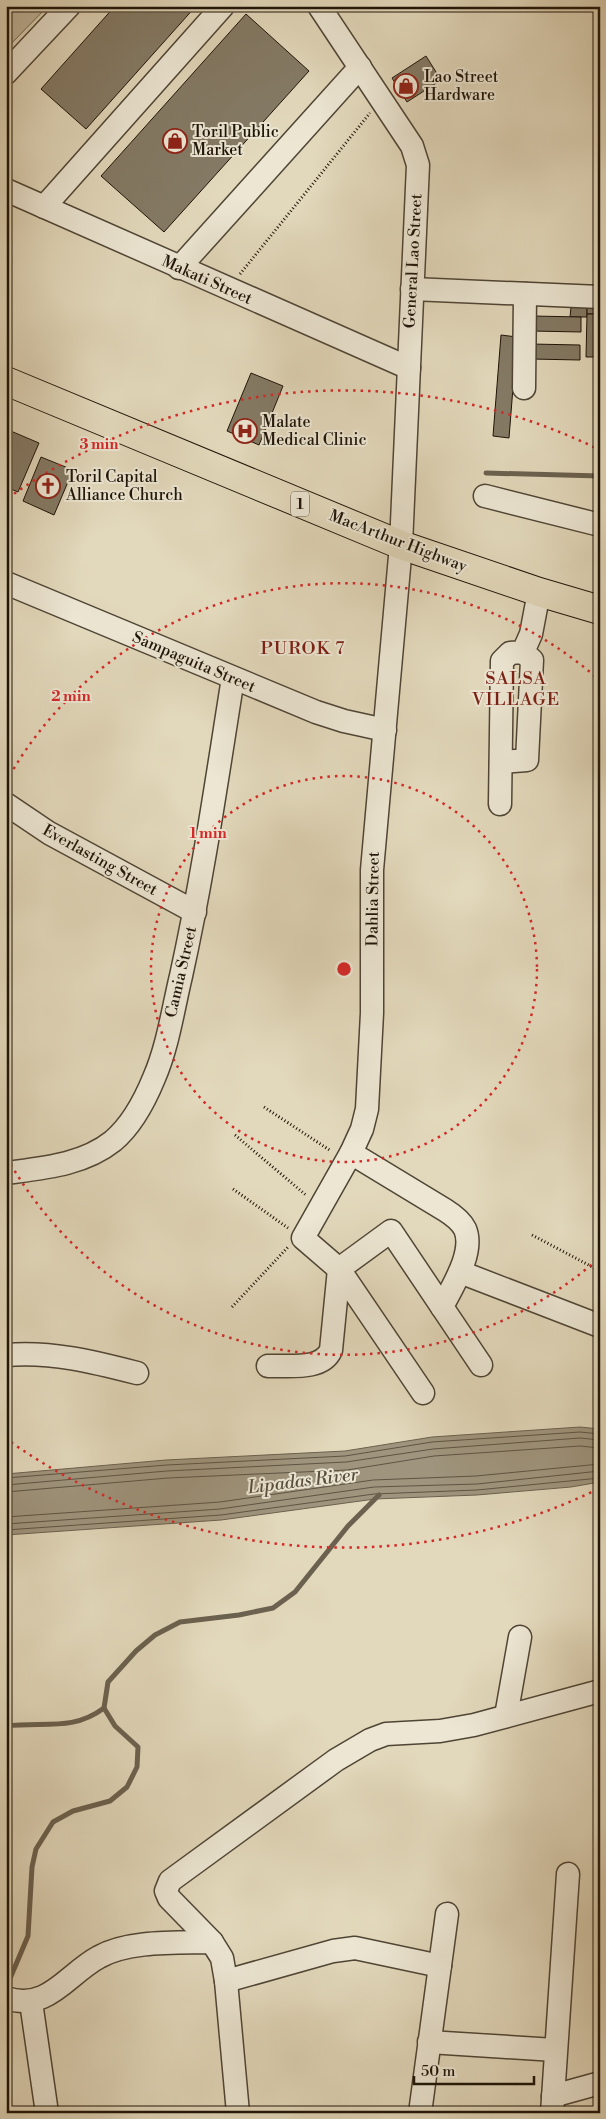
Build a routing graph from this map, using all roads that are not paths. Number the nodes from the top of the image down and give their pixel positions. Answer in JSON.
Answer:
{"nodes":[{"id":1,"x":69,"y":6,"type":"edge"},
{"id":2,"x":223,"y":6,"type":"edge"},
{"id":3,"x":319,"y":6,"type":"edge"},
{"id":4,"x":360,"y":67,"type":"junction"},
{"id":5,"x":6,"y":73,"type":"edge"},
{"id":6,"x":6,"y":190,"type":"edge"},
{"id":7,"x":44,"y":207,"type":"junction"},
{"id":8,"x":180,"y":268,"type":"junction"},
{"id":9,"x":412,"y":288,"type":"junction"},
{"id":10,"x":525,"y":294,"type":"junction"},
{"id":11,"x":600,"y":297,"type":"edge"},
{"id":12,"x":409,"y":368,"type":"junction"},
{"id":13,"x":6,"y":381,"type":"edge"},
{"id":14,"x":524,"y":388,"type":"dead end"},
{"id":15,"x":485,"y":496,"type":"dead end"},
{"id":16,"x":600,"y":525,"type":"edge"},
{"id":17,"x":401,"y":545,"type":"junction"},
{"id":18,"x":6,"y":583,"type":"edge"},
{"id":19,"x":538,"y":592,"type":"junction"},
{"id":20,"x":600,"y":610,"type":"edge"},
{"id":21,"x":523,"y":652,"type":"junction"},
{"id":22,"x":233,"y":678,"type":"junction"},
{"id":23,"x":384,"y":730,"type":"junction"},
{"id":24,"x":501,"y":762,"type":"junction"},
{"id":25,"x":6,"y":804,"type":"edge"},
{"id":26,"x":500,"y":804,"type":"dead end"},
{"id":27,"x":195,"y":912,"type":"junction"},
{"id":28,"x":349,"y":1157,"type":"junction"},
{"id":29,"x":6,"y":1173,"type":"edge"},
{"id":30,"x":339,"y":1269,"type":"junction"},
{"id":31,"x":460,"y":1272,"type":"junction"},
{"id":32,"x":442,"y":1307,"type":"junction"},
{"id":33,"x":600,"y":1326,"type":"edge"},
{"id":34,"x":6,"y":1355,"type":"edge"},
{"id":35,"x":481,"y":1365,"type":"dead end"},
{"id":36,"x":268,"y":1366,"type":"dead end"},
{"id":37,"x":137,"y":1373,"type":"dead end"},
{"id":38,"x":423,"y":1393,"type":"dead end"},
{"id":39,"x":520,"y":1637,"type":"dead end"},
{"id":40,"x":600,"y":1692,"type":"edge"},
{"id":41,"x":506,"y":1716,"type":"junction"},
{"id":42,"x":568,"y":1874,"type":"dead end"},
{"id":43,"x":447,"y":1914,"type":"dead end"},
{"id":44,"x":212,"y":1942,"type":"junction"},
{"id":45,"x":440,"y":1966,"type":"junction"},
{"id":46,"x":226,"y":1981,"type":"junction"},
{"id":47,"x":7,"y":1998,"type":"edge"},
{"id":48,"x":31,"y":2002,"type":"junction"},
{"id":49,"x":429,"y":2042,"type":"junction"},
{"id":50,"x":555,"y":2050,"type":"junction"},
{"id":51,"x":600,"y":2082,"type":"edge"},
{"id":52,"x":552,"y":2104,"type":"edge"},
{"id":53,"x":46,"y":2113,"type":"edge"},
{"id":54,"x":238,"y":2113,"type":"edge"},
{"id":55,"x":420,"y":2113,"type":"edge"}],
"edges":[{"from":1,"to":5,"type":"street"},
{"from":2,"to":7,"type":"street"},
{"from":3,"to":4,"type":"street","name":"General Lao Street"},
{"from":4,"to":8,"type":"street"},
{"from":4,"to":9,"type":"street","name":"General Lao Street"},
{"from":6,"to":7,"type":"street","name":"Makati Street"},
{"from":7,"to":8,"type":"street","name":"Makati Street"},
{"from":8,"to":12,"type":"street","name":"Makati Street"},
{"from":9,"to":10,"type":"street"},
{"from":9,"to":12,"type":"street","name":"General Lao Street"},
{"from":10,"to":11,"type":"street"},
{"from":10,"to":14,"type":"street"},
{"from":12,"to":17,"type":"street","name":"General Lao Street"},
{"from":13,"to":17,"type":"highway","name":"MacArthur Highway","number":"1"},
{"from":15,"to":16,"type":"street"},
{"from":17,"to":19,"type":"highway","name":"MacArthur Highway","number":"1"},
{"from":17,"to":23,"type":"street","name":"Dahlia Street"},
{"from":18,"to":22,"type":"street","name":"Sampaguita Street"},
{"from":19,"to":20,"type":"highway","name":"MacArthur Highway","number":"1"},
{"from":19,"to":21,"type":"street"},
{"from":21,"to":24,"type":"street"},
{"from":21,"to":24,"type":"street"},
{"from":22,"to":23,"type":"street","name":"Sampaguita Street"},
{"from":22,"to":27,"type":"street","name":"Camia Street"},
{"from":23,"to":28,"type":"street","name":"Dahlia Street"},
{"from":24,"to":26,"type":"street"},
{"from":25,"to":27,"type":"street","name":"Everlasting Street"},
{"from":27,"to":29,"type":"street","name":"Camia Street"},
{"from":28,"to":30,"type":"street","name":"Dahlia Street"},
{"from":28,"to":31,"type":"street"},
{"from":30,"to":32,"type":"street"},
{"from":30,"to":36,"type":"street"},
{"from":30,"to":38,"type":"street"},
{"from":31,"to":32,"type":"street"},
{"from":31,"to":33,"type":"street"},
{"from":32,"to":35,"type":"street"},
{"from":34,"to":37,"type":"street"},
{"from":39,"to":41,"type":"street"},
{"from":40,"to":41,"type":"street"},
{"from":41,"to":44,"type":"street"},
{"from":42,"to":50,"type":"street"},
{"from":43,"to":45,"type":"street"},
{"from":44,"to":46,"type":"street"},
{"from":44,"to":48,"type":"street"},
{"from":45,"to":46,"type":"street"},
{"from":45,"to":49,"type":"street"},
{"from":46,"to":54,"type":"street"},
{"from":47,"to":48,"type":"street"},
{"from":48,"to":53,"type":"street"},
{"from":49,"to":50,"type":"street"},
{"from":49,"to":55,"type":"street"},
{"from":50,"to":52,"type":"street"},
{"from":51,"to":52,"type":"street"}]}
